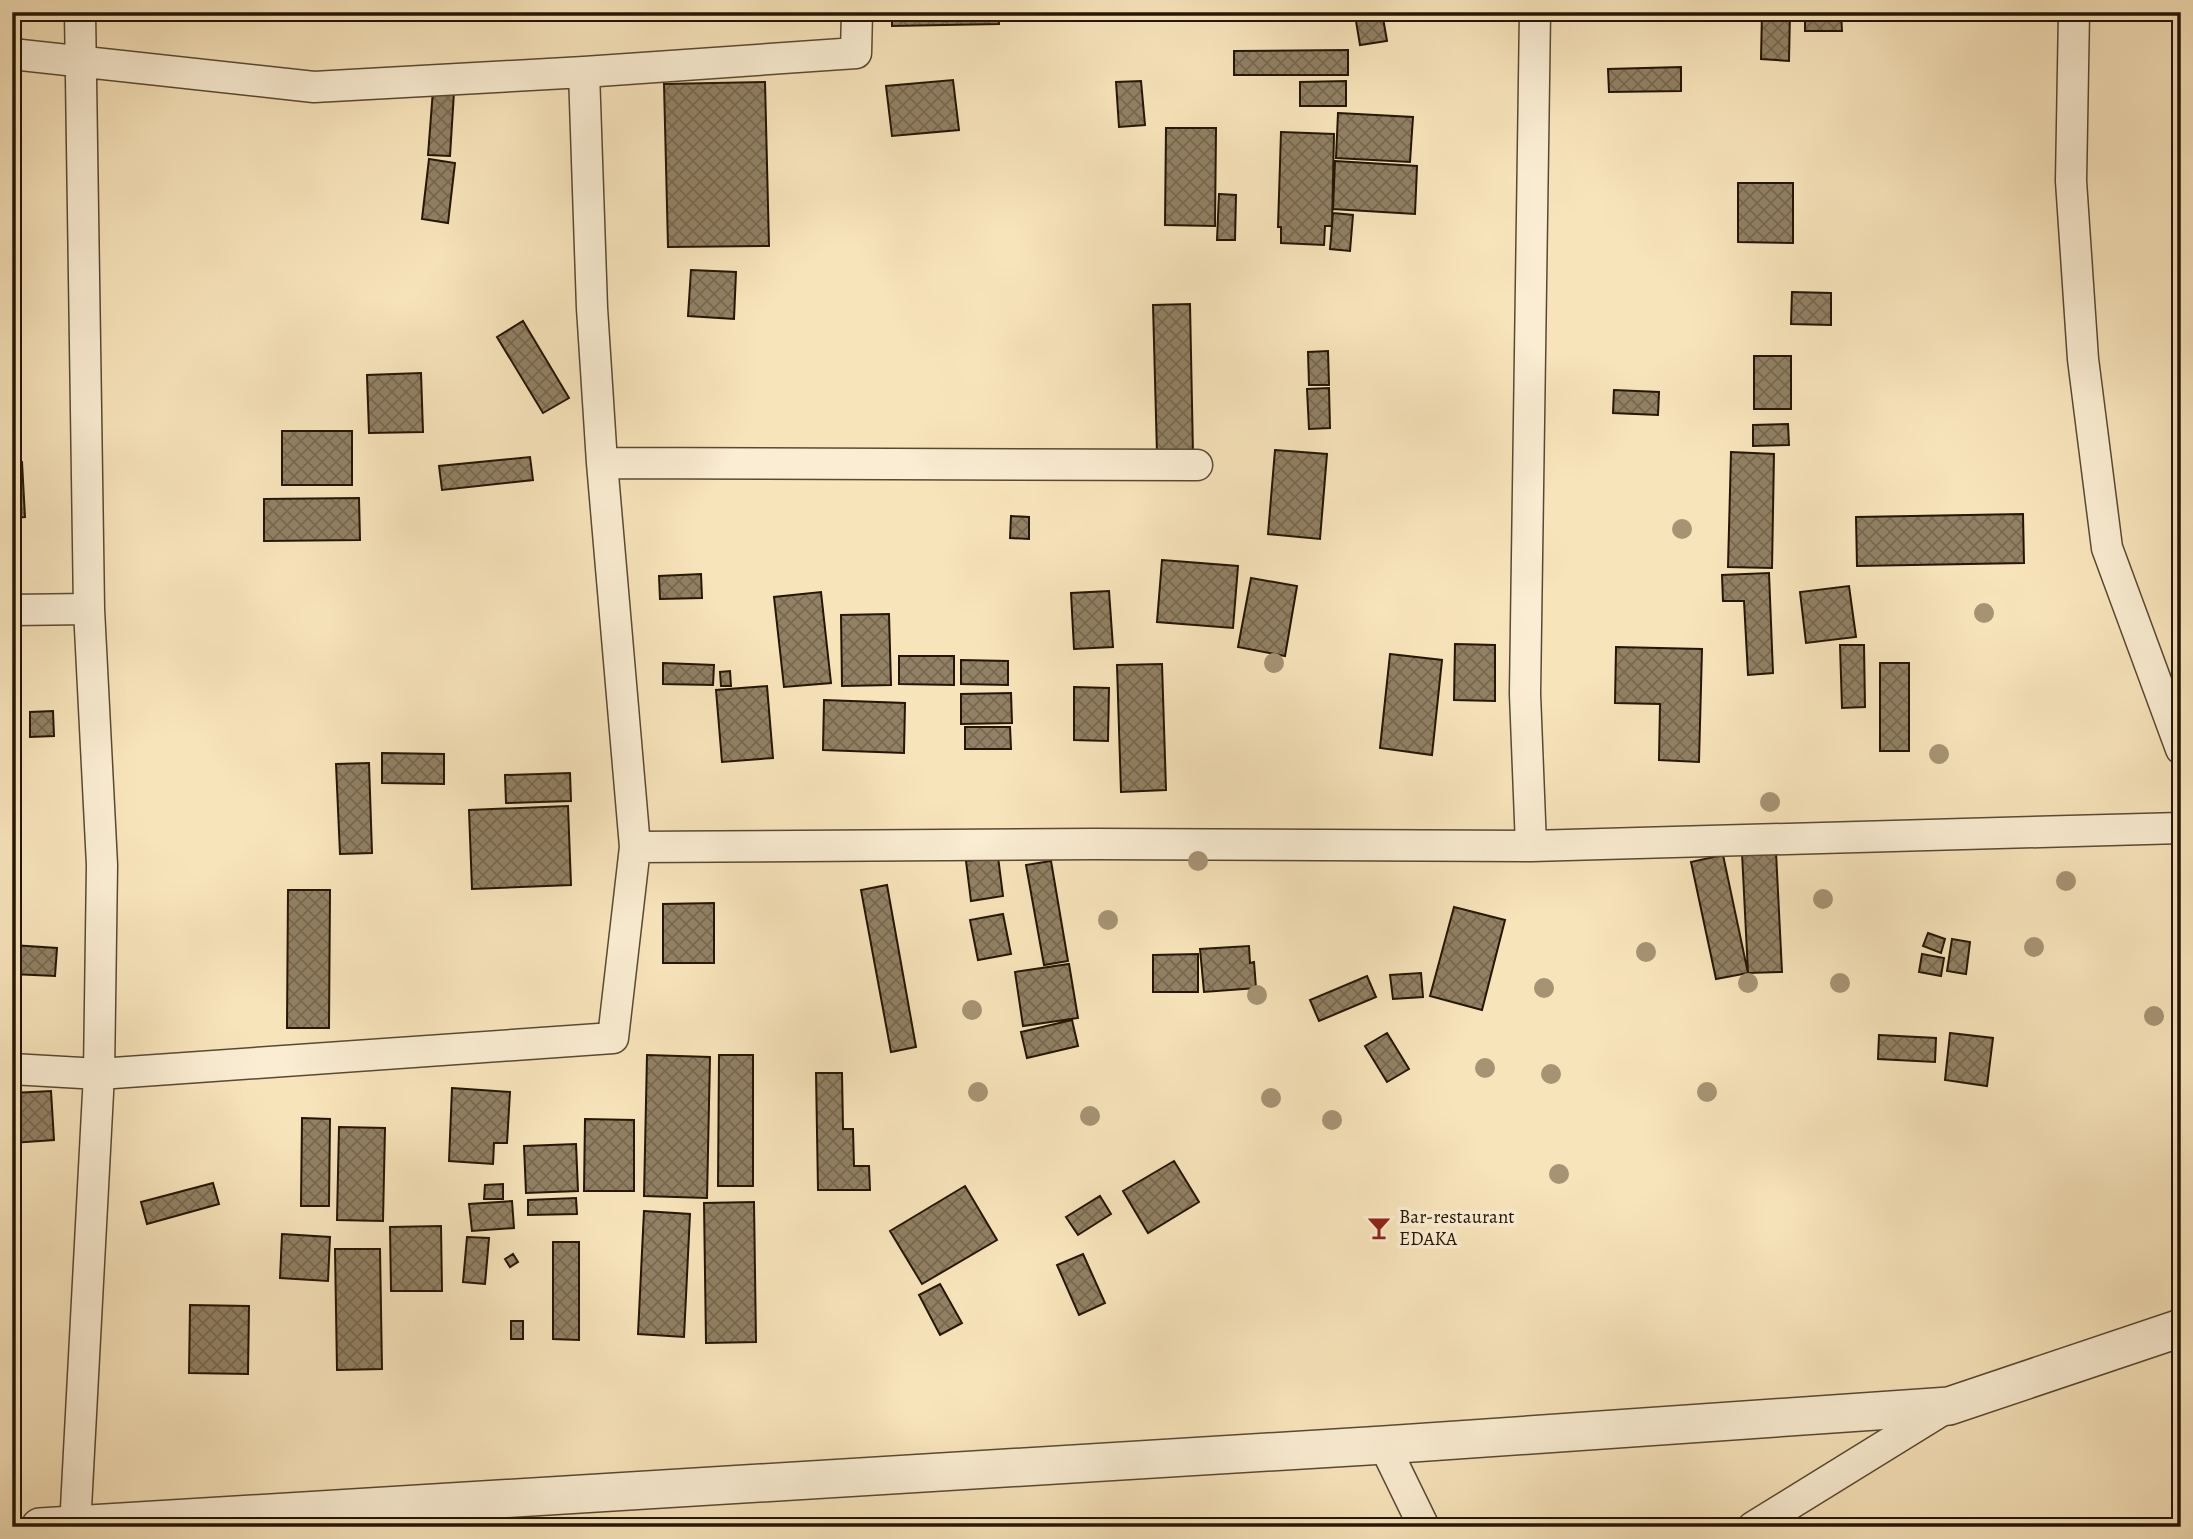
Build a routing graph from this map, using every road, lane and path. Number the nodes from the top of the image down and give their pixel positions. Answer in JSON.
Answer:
{"nodes":[{"id":1,"x":80,"y":12,"type":"edge"},
{"id":2,"x":858,"y":12,"type":"edge"},
{"id":3,"x":1535,"y":12,"type":"edge"},
{"id":4,"x":2074,"y":12,"type":"edge"},
{"id":5,"x":12,"y":54,"type":"edge"},
{"id":6,"x":81,"y":61,"type":"junction"},
{"id":7,"x":584,"y":72,"type":"junction"},
{"id":8,"x":601,"y":463,"type":"junction"},
{"id":9,"x":1197,"y":465,"type":"dead end"},
{"id":10,"x":89,"y":609,"type":"junction"},
{"id":11,"x":12,"y":610,"type":"edge"},
{"id":12,"x":2181,"y":749,"type":"edge"},
{"id":13,"x":2181,"y":828,"type":"edge"},
{"id":14,"x":1531,"y":846,"type":"junction"},
{"id":15,"x":635,"y":847,"type":"junction"},
{"id":16,"x":12,"y":1069,"type":"edge"},
{"id":17,"x":99,"y":1074,"type":"junction"},
{"id":18,"x":2181,"y":1328,"type":"edge"},
{"id":19,"x":1949,"y":1406,"type":"junction"},
{"id":20,"x":1384,"y":1445,"type":"junction"},
{"id":21,"x":63,"y":1526,"type":"edge"},
{"id":22,"x":1424,"y":1527,"type":"edge"},
{"id":23,"x":1754,"y":1527,"type":"edge"}],
"edges":[{"from":1,"to":6,"type":"street"},
{"from":2,"to":7,"type":"street"},
{"from":3,"to":14,"type":"street"},
{"from":4,"to":12,"type":"street"},
{"from":5,"to":6,"type":"street"},
{"from":6,"to":7,"type":"street"},
{"from":6,"to":10,"type":"street"},
{"from":7,"to":8,"type":"street"},
{"from":8,"to":9,"type":"street"},
{"from":8,"to":15,"type":"street"},
{"from":10,"to":11,"type":"street"},
{"from":10,"to":17,"type":"street"},
{"from":13,"to":14,"type":"street"},
{"from":14,"to":15,"type":"street"},
{"from":15,"to":17,"type":"street"},
{"from":16,"to":17,"type":"street"},
{"from":17,"to":21,"type":"street"},
{"from":18,"to":19,"type":"street"},
{"from":19,"to":20,"type":"street"},
{"from":19,"to":23,"type":"street"},
{"from":20,"to":21,"type":"street"},
{"from":20,"to":22,"type":"street"}]}
